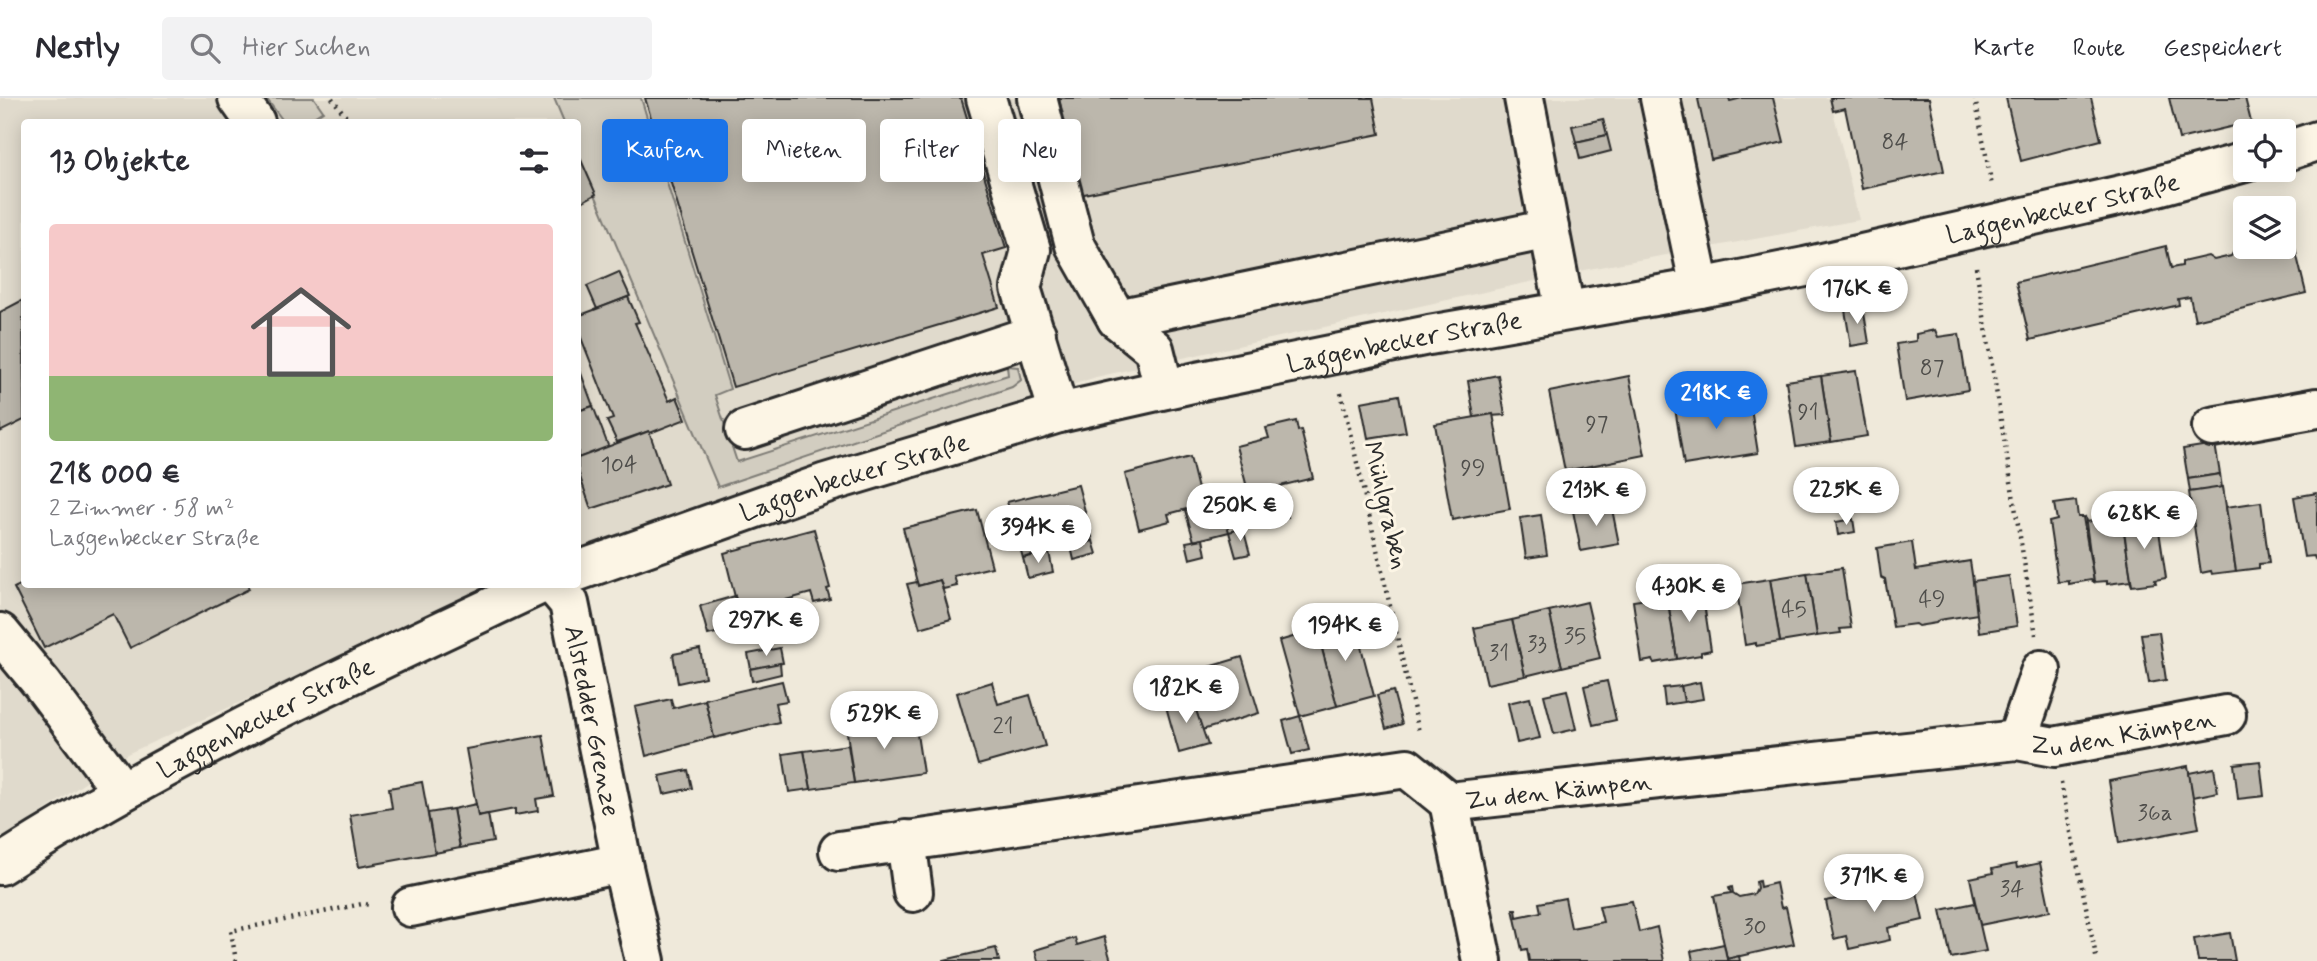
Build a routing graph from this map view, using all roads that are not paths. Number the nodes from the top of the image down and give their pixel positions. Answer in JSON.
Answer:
{"nodes":[{"id":1,"x":238,"y":98,"type":"edge"},
{"id":2,"x":986,"y":98,"type":"edge"},
{"id":3,"x":1037,"y":98,"type":"edge"},
{"id":4,"x":1524,"y":98,"type":"edge"},
{"id":5,"x":1660,"y":98,"type":"edge"},
{"id":6,"x":253,"y":119,"type":"edge"},
{"id":7,"x":2317,"y":141,"type":"edge"},
{"id":8,"x":2296,"y":148,"type":"edge"},
{"id":9,"x":2233,"y":165,"type":"edge"},
{"id":10,"x":1549,"y":229,"type":"junction"},
{"id":11,"x":1700,"y":288,"type":"junction"},
{"id":12,"x":1565,"y":311,"type":"junction"},
{"id":13,"x":1117,"y":319,"type":"junction"},
{"id":14,"x":1036,"y":334,"type":"junction"},
{"id":15,"x":1164,"y":389,"type":"junction"},
{"id":16,"x":2317,"y":408,"type":"edge"},
{"id":17,"x":1059,"y":413,"type":"junction"},
{"id":18,"x":2212,"y":427,"type":"dead end"},
{"id":19,"x":745,"y":430,"type":"dead end"},
{"id":20,"x":581,"y":570,"type":"edge"},
{"id":21,"x":532,"y":588,"type":"edge"},
{"id":22,"x":556,"y":588,"type":"edge"},
{"id":23,"x":0,"y":632,"type":"edge"},
{"id":24,"x":2041,"y":670,"type":"road end"},
{"id":25,"x":2226,"y":715,"type":"dead end"},
{"id":26,"x":2017,"y":740,"type":"junction"},
{"id":27,"x":122,"y":791,"type":"junction"},
{"id":28,"x":1440,"y":795,"type":"junction"},
{"id":29,"x":906,"y":841,"type":"junction"},
{"id":30,"x":839,"y":851,"type":"dead end"},
{"id":31,"x":622,"y":863,"type":"junction"},
{"id":32,"x":0,"y":865,"type":"edge"},
{"id":33,"x":913,"y":892,"type":"dead end"},
{"id":34,"x":411,"y":908,"type":"road end"},
{"id":35,"x":645,"y":961,"type":"edge"},
{"id":36,"x":1482,"y":961,"type":"edge"}],
"edges":[{"from":1,"to":6,"type":"street"},
{"from":2,"to":14,"type":"street"},
{"from":3,"to":13,"type":"street"},
{"from":4,"to":10,"type":"street"},
{"from":5,"to":11,"type":"street"},
{"from":7,"to":8,"type":"street"},
{"from":9,"to":11,"type":"street","name":"Laggenbecker Straße"},
{"from":10,"to":12,"type":"street"},
{"from":10,"to":13,"type":"street"},
{"from":11,"to":12,"type":"street","name":"Laggenbecker Straße"},
{"from":12,"to":15,"type":"street","name":"Laggenbecker Straße"},
{"from":13,"to":15,"type":"street"},
{"from":14,"to":17,"type":"street"},
{"from":14,"to":19,"type":"street"},
{"from":15,"to":17,"type":"street","name":"Laggenbecker Straße"},
{"from":16,"to":18,"type":"street"},
{"from":17,"to":20,"type":"street","name":"Laggenbecker Straße"},
{"from":21,"to":27,"type":"street","name":"Laggenbecker Straße"},
{"from":22,"to":31,"type":"street","name":"Alstedder Grenze"},
{"from":23,"to":27,"type":"street"},
{"from":24,"to":26,"type":"street"},
{"from":25,"to":26,"type":"street","name":"Zu den Kämpen"},
{"from":26,"to":28,"type":"street","name":"Zu den Kämpen"},
{"from":27,"to":32,"type":"street","name":"Laggenbecker Straße"},
{"from":28,"to":29,"type":"street","name":"Zu den Kämpen"},
{"from":28,"to":36,"type":"street"},
{"from":29,"to":30,"type":"street","name":"Zu den Kämpen"},
{"from":29,"to":33,"type":"street"},
{"from":31,"to":34,"type":"street"},
{"from":31,"to":35,"type":"street","name":"Alstedder Grenze"}]}
